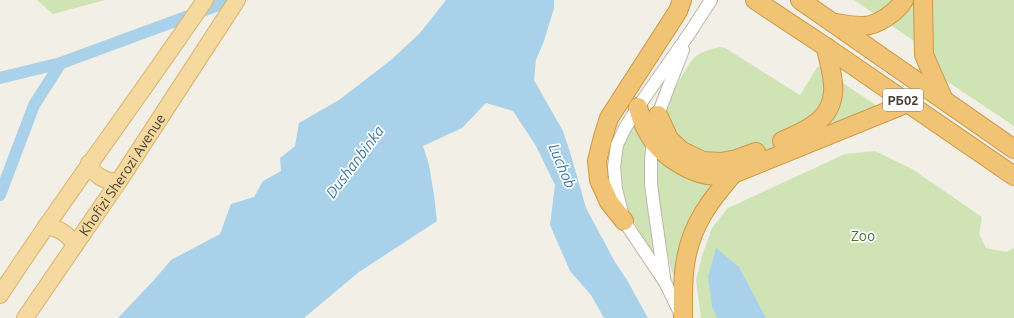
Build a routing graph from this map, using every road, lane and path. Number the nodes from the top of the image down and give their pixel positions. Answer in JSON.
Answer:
{"nodes":[{"id":1,"x":204,"y":0,"type":"edge"},
{"id":2,"x":237,"y":0,"type":"edge"},
{"id":3,"x":682,"y":0,"type":"edge"},
{"id":4,"x":711,"y":0,"type":"edge"},
{"id":5,"x":756,"y":0,"type":"edge"},
{"id":6,"x":904,"y":0,"type":"edge"},
{"id":7,"x":923,"y":0,"type":"edge"},
{"id":8,"x":802,"y":2,"type":"edge"},
{"id":9,"x":832,"y":22,"type":"junction"},
{"id":10,"x":691,"y":32,"type":"junction"},
{"id":11,"x":826,"y":47,"type":"junction"},
{"id":12,"x":944,"y":99,"type":"junction"},
{"id":13,"x":908,"y":103,"type":"junction"},
{"id":14,"x":638,"y":107,"type":"junction"},
{"id":15,"x":658,"y":115,"type":"junction"},
{"id":16,"x":653,"y":141,"type":"junction"},
{"id":17,"x":1014,"y":149,"type":"edge"},
{"id":18,"x":89,"y":163,"type":"junction"},
{"id":19,"x":733,"y":174,"type":"junction"},
{"id":20,"x":1014,"y":176,"type":"edge"},
{"id":21,"x":119,"y":182,"type":"junction"},
{"id":22,"x":624,"y":221,"type":"junction"},
{"id":23,"x":46,"y":226,"type":"junction"},
{"id":24,"x":75,"y":245,"type":"junction"},
{"id":25,"x":665,"y":282,"type":"junction"},
{"id":26,"x":0,"y":295,"type":"edge"},
{"id":27,"x":25,"y":318,"type":"edge"},
{"id":28,"x":683,"y":318,"type":"edge"}],
"edges":[{"from":1,"to":18,"type":"main road"},
{"from":2,"to":21,"type":"main road","name":"Khofizi Sherozi Avenue"},
{"from":3,"to":22,"type":"highway"},
{"from":4,"to":10,"type":"street"},
{"from":5,"to":11,"type":"highway","number":"РБ02"},
{"from":6,"to":9,"type":"highway"},
{"from":7,"to":12,"type":"highway"},
{"from":8,"to":9,"type":"highway","number":"РБ02"},
{"from":9,"to":12,"type":"highway","number":"РБ02"},
{"from":10,"to":14,"type":"street"},
{"from":10,"to":15,"type":"street"},
{"from":11,"to":13,"type":"highway","number":"РБ02"},
{"from":11,"to":15,"type":"highway"},
{"from":12,"to":17,"type":"highway","number":"РБ02"},
{"from":13,"to":19,"type":"highway"},
{"from":13,"to":20,"type":"highway","number":"РБ02"},
{"from":14,"to":16,"type":"highway"},
{"from":14,"to":22,"type":"street"},
{"from":15,"to":16,"type":"street"},
{"from":16,"to":19,"type":"highway"},
{"from":16,"to":25,"type":"street"},
{"from":18,"to":21,"type":"main road"},
{"from":18,"to":23,"type":"main road"},
{"from":19,"to":28,"type":"highway"},
{"from":21,"to":24,"type":"main road","name":"Khofizi Sherozi Avenue"},
{"from":22,"to":25,"type":"street"},
{"from":23,"to":24,"type":"main road"},
{"from":23,"to":26,"type":"main road"},
{"from":24,"to":27,"type":"main road","name":"Khofizi Sherozi Avenue"},
{"from":25,"to":28,"type":"street"}]}
